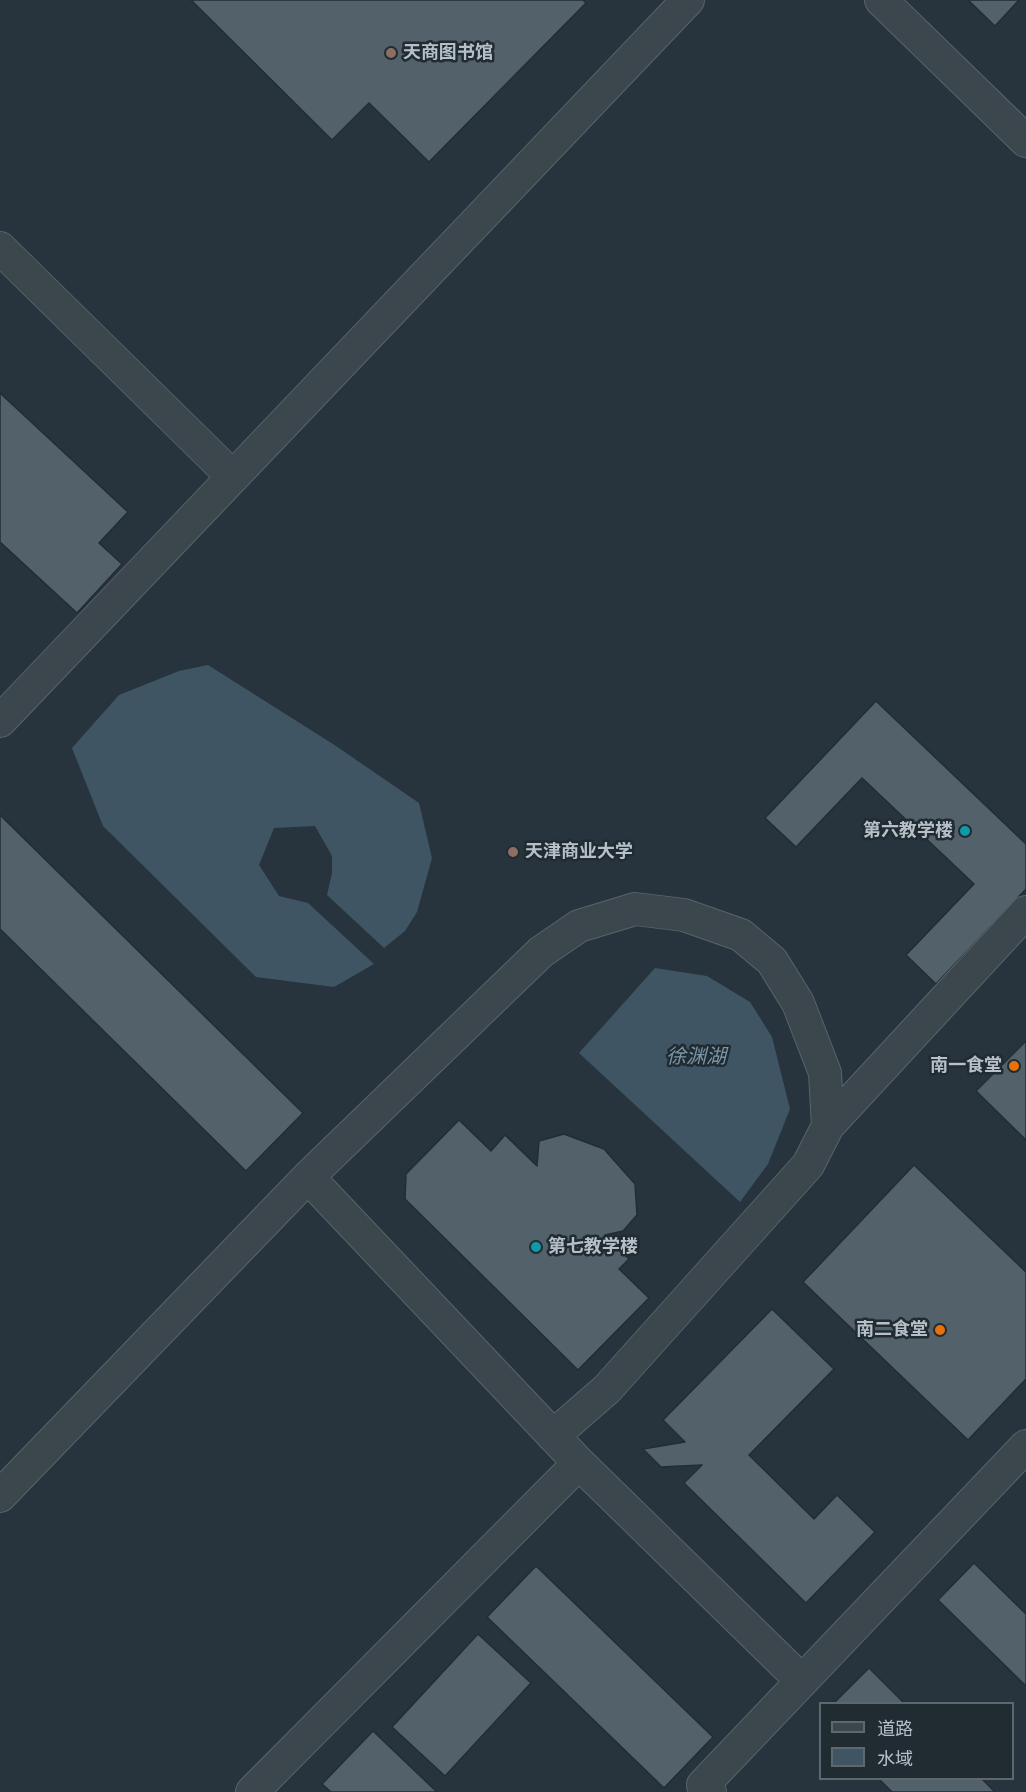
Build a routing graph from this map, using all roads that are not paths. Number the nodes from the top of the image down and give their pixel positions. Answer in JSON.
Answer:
{"nodes":[{"id":1,"x":688,"y":0,"type":"edge"},
{"id":2,"x":881,"y":0,"type":"edge"},
{"id":3,"x":1026,"y":141,"type":"edge"},
{"id":4,"x":0,"y":248,"type":"edge"},
{"id":5,"x":233,"y":477,"type":"junction"},
{"id":6,"x":0,"y":722,"type":"edge"},
{"id":7,"x":1026,"y":912,"type":"edge"},
{"id":8,"x":828,"y":1126,"type":"junction"},
{"id":9,"x":308,"y":1177,"type":"junction"},
{"id":10,"x":553,"y":1436,"type":"junction"},
{"id":11,"x":1026,"y":1446,"type":"edge"},
{"id":12,"x":579,"y":1463,"type":"junction"},
{"id":13,"x":0,"y":1496,"type":"edge"},
{"id":14,"x":802,"y":1681,"type":"junction"},
{"id":15,"x":252,"y":1792,"type":"edge"},
{"id":16,"x":710,"y":1792,"type":"edge"}],
"edges":[{"from":1,"to":5,"type":"street"},
{"from":2,"to":3,"type":"street"},
{"from":4,"to":5,"type":"street"},
{"from":5,"to":6,"type":"street"},
{"from":7,"to":8,"type":"street"},
{"from":8,"to":9,"type":"street"},
{"from":8,"to":10,"type":"street"},
{"from":9,"to":10,"type":"street"},
{"from":9,"to":13,"type":"street"},
{"from":10,"to":12,"type":"street"},
{"from":11,"to":14,"type":"street"},
{"from":12,"to":14,"type":"street"},
{"from":12,"to":15,"type":"street"},
{"from":14,"to":16,"type":"street"}]}
